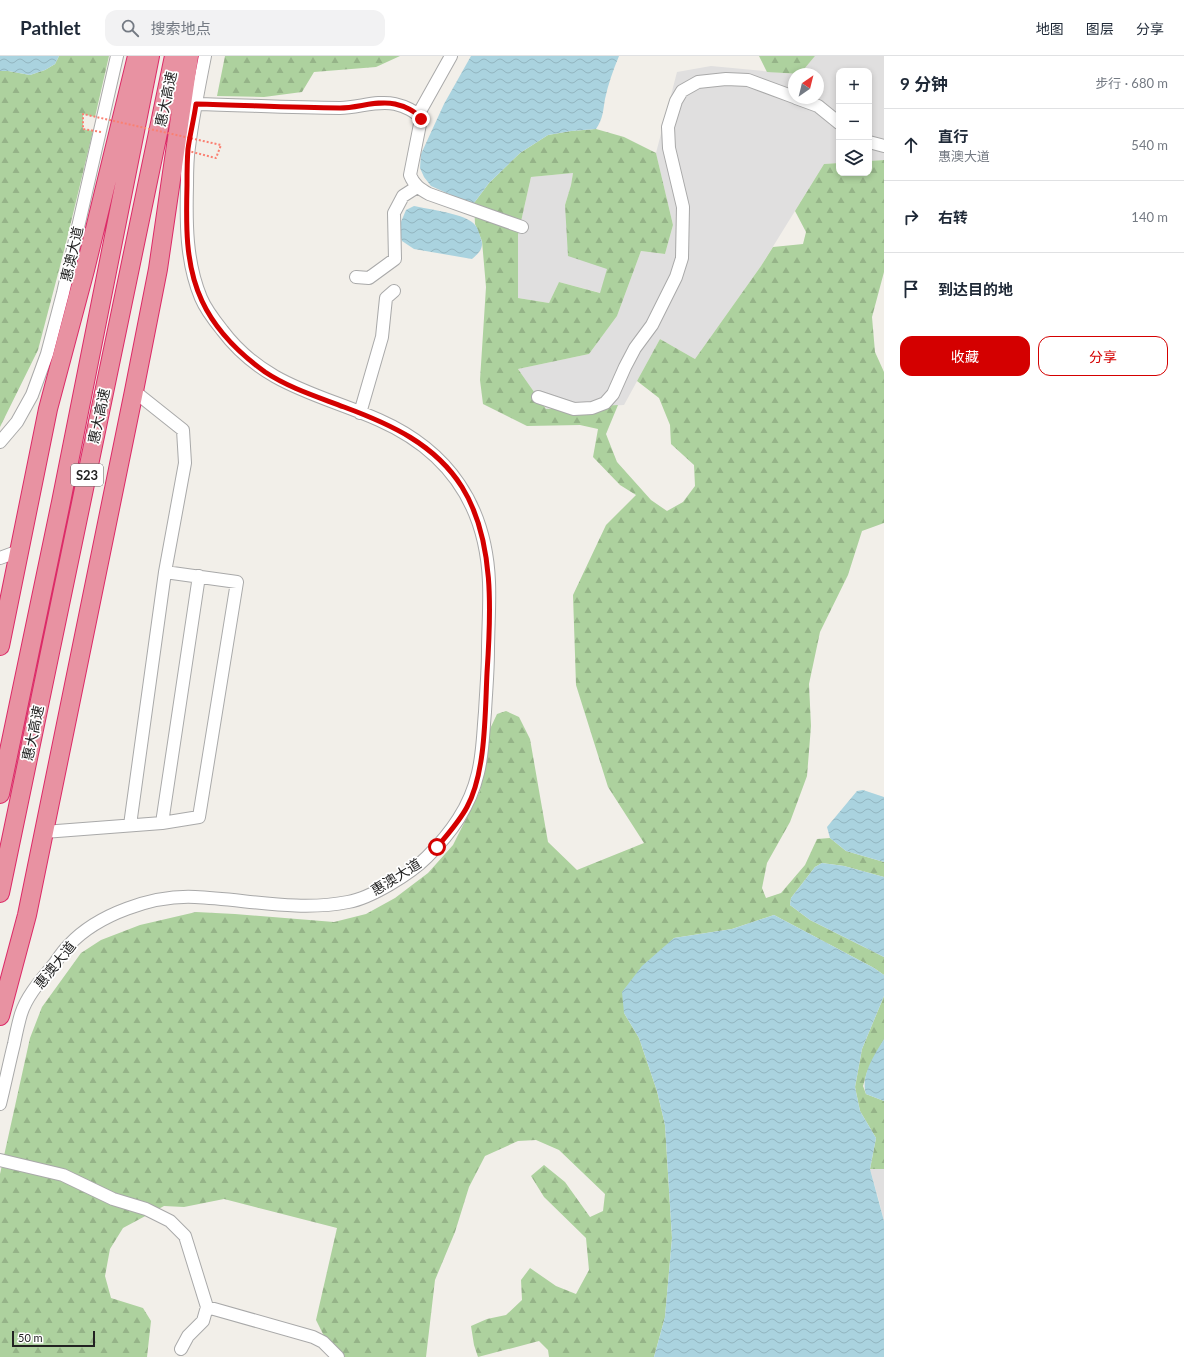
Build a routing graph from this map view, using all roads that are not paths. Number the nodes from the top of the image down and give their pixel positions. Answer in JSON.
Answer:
{"nodes":[{"id":1,"x":117,"y":56,"type":"edge"},
{"id":2,"x":137,"y":56,"type":"edge"},
{"id":3,"x":150,"y":56,"type":"edge"},
{"id":4,"x":174,"y":56,"type":"edge"},
{"id":5,"x":189,"y":56,"type":"edge"},
{"id":6,"x":204,"y":56,"type":"edge"},
{"id":7,"x":451,"y":56,"type":"edge"},
{"id":8,"x":788,"y":95,"type":"edge"},
{"id":9,"x":196,"y":104,"type":"junction"},
{"id":10,"x":812,"y":104,"type":"edge"},
{"id":11,"x":418,"y":115,"type":"junction"},
{"id":12,"x":836,"y":121,"type":"edge"},
{"id":13,"x":872,"y":143,"type":"edge"},
{"id":14,"x":884,"y":146,"type":"edge"},
{"id":15,"x":417,"y":187,"type":"junction"},
{"id":16,"x":522,"y":227,"type":"dead end"},
{"id":17,"x":356,"y":277,"type":"dead end"},
{"id":18,"x":394,"y":291,"type":"dead end"},
{"id":19,"x":134,"y":391,"type":"junction"},
{"id":20,"x":538,"y":397,"type":"dead end"},
{"id":21,"x":360,"y":413,"type":"junction"},
{"id":22,"x":0,"y":442,"type":"edge"},
{"id":23,"x":19,"y":551,"type":"junction"},
{"id":24,"x":0,"y":558,"type":"edge"},
{"id":25,"x":165,"y":572,"type":"junction"},
{"id":26,"x":199,"y":576,"type":"junction"},
{"id":27,"x":0,"y":646,"type":"edge"},
{"id":28,"x":0,"y":794,"type":"edge"},
{"id":29,"x":162,"y":823,"type":"junction"},
{"id":30,"x":130,"y":825,"type":"junction"},
{"id":31,"x":44,"y":832,"type":"junction"},
{"id":32,"x":0,"y":893,"type":"edge"},
{"id":33,"x":0,"y":1016,"type":"edge"},
{"id":34,"x":0,"y":1104,"type":"edge"},
{"id":35,"x":0,"y":1160,"type":"edge"},
{"id":36,"x":207,"y":1307,"type":"junction"},
{"id":37,"x":181,"y":1349,"type":"dead end"},
{"id":38,"x":338,"y":1357,"type":"edge"}],
"edges":[{"from":1,"to":22,"type":"street","name":"惠澳大道"},
{"from":2,"to":23,"type":"highway"},
{"from":3,"to":28,"type":"highway","name":"惠大高速","number":"S23"},
{"from":4,"to":32,"type":"highway","name":"惠大高速","number":"S23"},
{"from":5,"to":19,"type":"highway"},
{"from":6,"to":9,"type":"street","name":"惠澳大道"},
{"from":7,"to":11,"type":"street"},
{"from":8,"to":20,"type":"street"},
{"from":9,"to":11,"type":"street"},
{"from":9,"to":21,"type":"street","name":"惠澳大道"},
{"from":10,"to":12,"type":"street"},
{"from":11,"to":15,"type":"street"},
{"from":13,"to":14,"type":"street"},
{"from":15,"to":16,"type":"street"},
{"from":15,"to":17,"type":"street"},
{"from":18,"to":21,"type":"street"},
{"from":19,"to":25,"type":"street"},
{"from":19,"to":31,"type":"highway"},
{"from":21,"to":34,"type":"street","name":"惠澳大道"},
{"from":23,"to":24,"type":"street"},
{"from":23,"to":27,"type":"highway"},
{"from":25,"to":26,"type":"street"},
{"from":25,"to":30,"type":"street"},
{"from":26,"to":29,"type":"street"},
{"from":26,"to":29,"type":"street"},
{"from":29,"to":30,"type":"street"},
{"from":30,"to":31,"type":"street"},
{"from":31,"to":33,"type":"highway"},
{"from":35,"to":36,"type":"street"},
{"from":36,"to":37,"type":"street"},
{"from":36,"to":38,"type":"street"}]}
